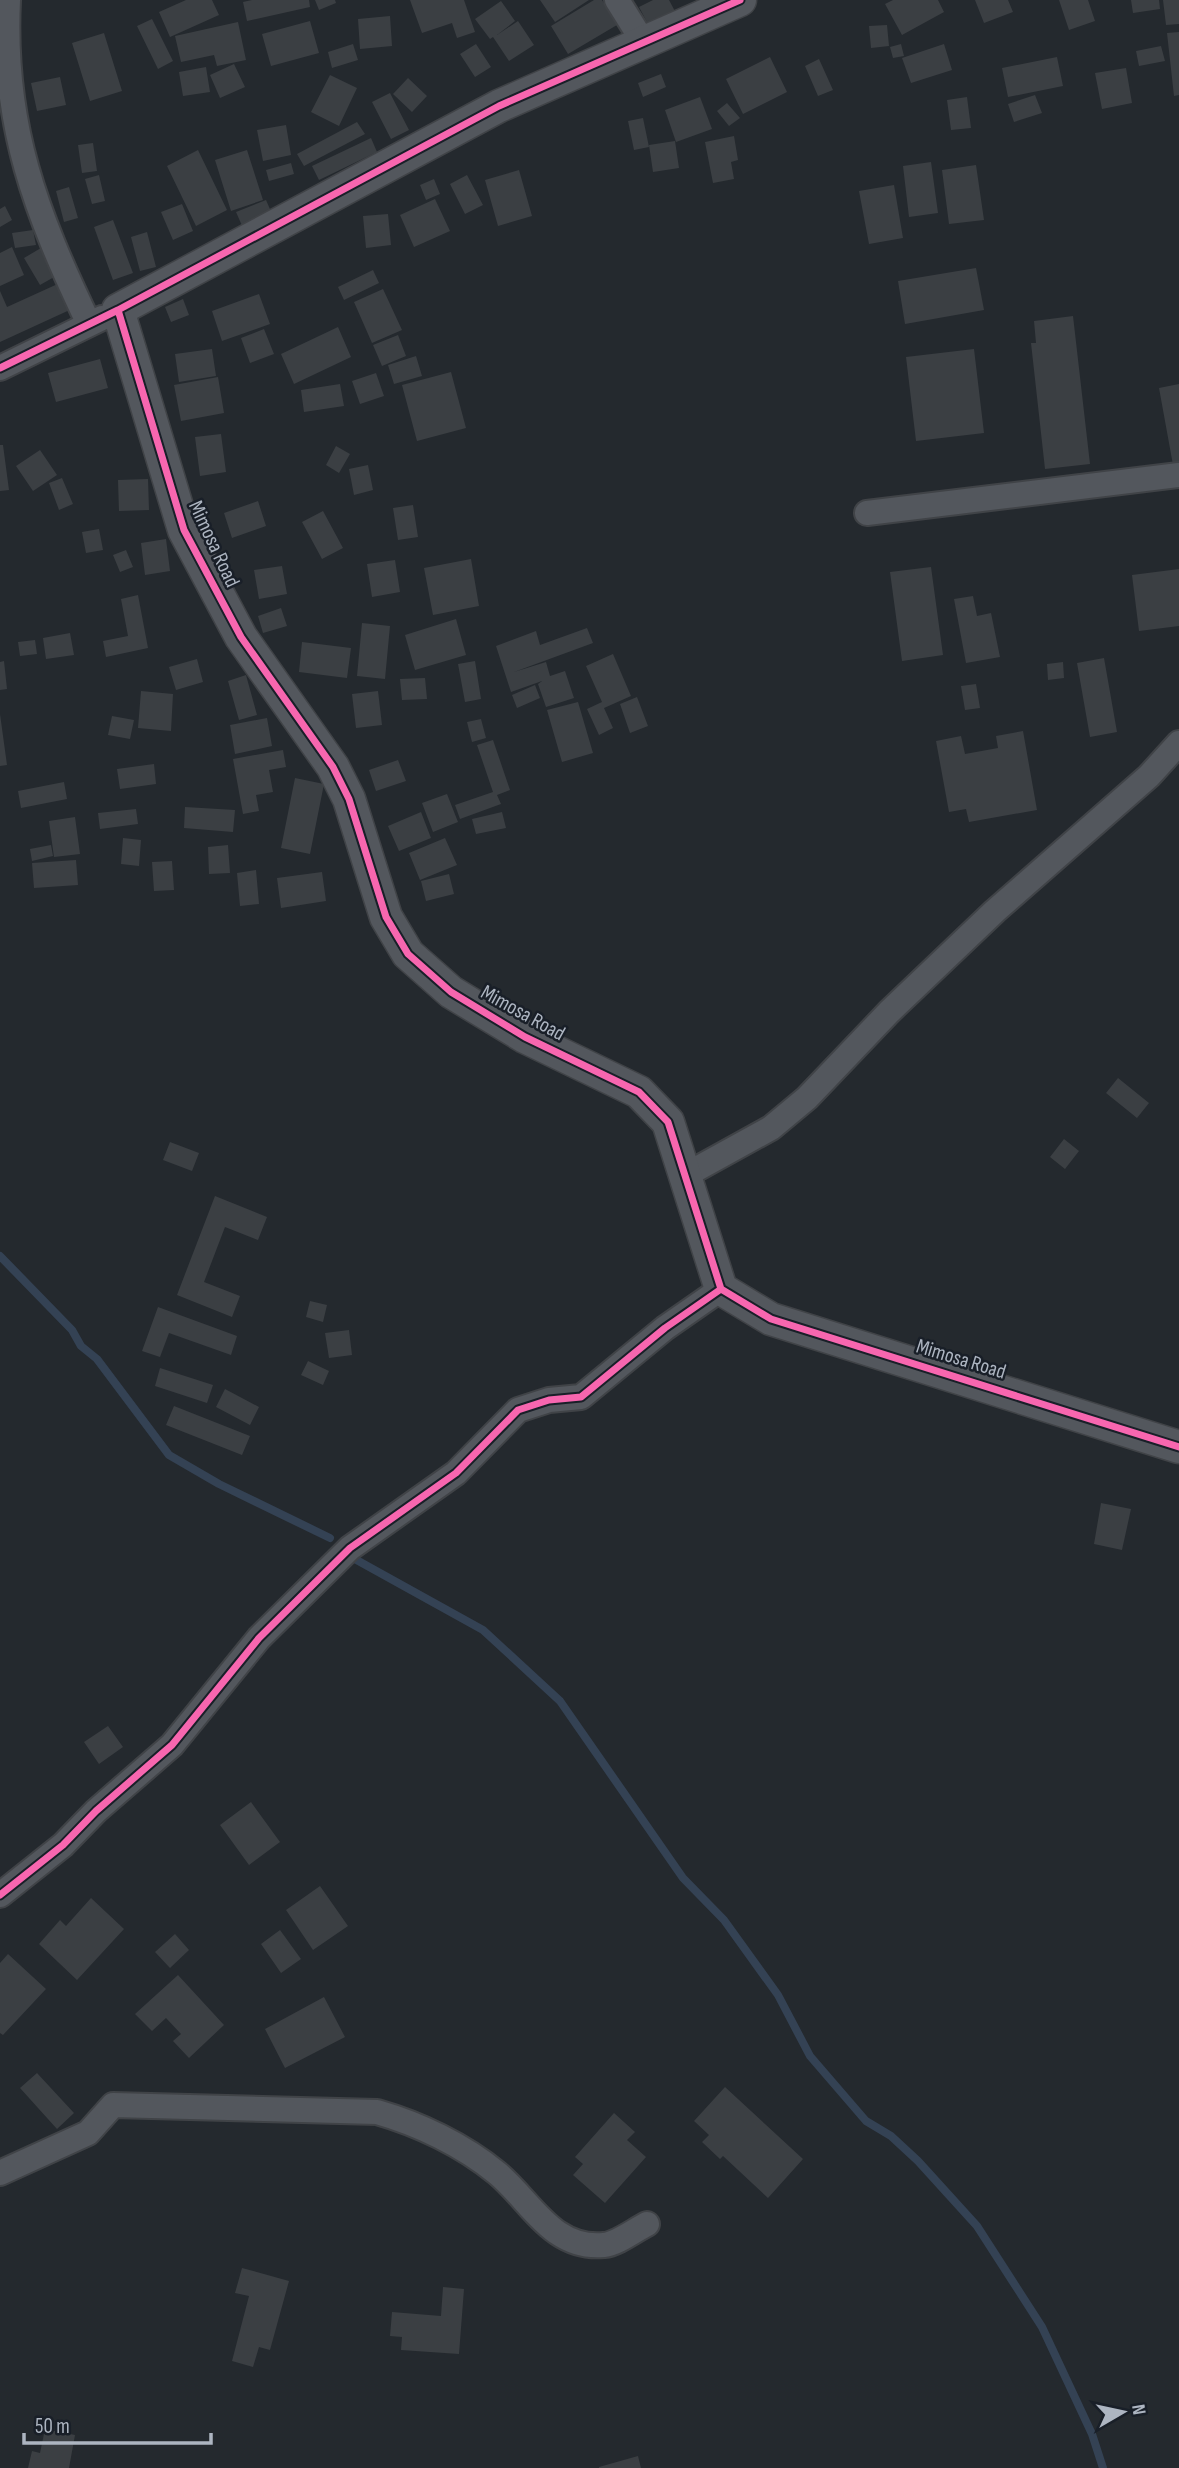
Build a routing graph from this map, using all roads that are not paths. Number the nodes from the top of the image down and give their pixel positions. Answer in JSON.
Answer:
{"nodes":[{"id":1,"x":8,"y":0,"type":"edge"},
{"id":2,"x":617,"y":0,"type":"edge"},
{"id":3,"x":740,"y":0,"type":"edge"},
{"id":4,"x":642,"y":40,"type":"junction"},
{"id":5,"x":118,"y":310,"type":"junction"},
{"id":6,"x":89,"y":324,"type":"junction"},
{"id":7,"x":0,"y":368,"type":"edge"},
{"id":8,"x":1179,"y":475,"type":"edge"},
{"id":9,"x":867,"y":513,"type":"dead end"},
{"id":10,"x":1179,"y":743,"type":"edge"},
{"id":11,"x":684,"y":1176,"type":"junction"},
{"id":12,"x":721,"y":1289,"type":"junction"},
{"id":13,"x":1179,"y":1447,"type":"edge"},
{"id":14,"x":0,"y":1895,"type":"edge"},
{"id":15,"x":0,"y":2173,"type":"edge"},
{"id":16,"x":648,"y":2224,"type":"dead end"}],
"edges":[{"from":1,"to":6,"type":"street"},
{"from":2,"to":4,"type":"street"},
{"from":3,"to":4,"type":"street"},
{"from":4,"to":5,"type":"street"},
{"from":5,"to":6,"type":"street"},
{"from":5,"to":11,"type":"street","name":"Mimosa Road"},
{"from":6,"to":7,"type":"street"},
{"from":8,"to":9,"type":"street"},
{"from":10,"to":11,"type":"street"},
{"from":11,"to":12,"type":"street","name":"Mimosa Road"},
{"from":12,"to":13,"type":"street","name":"Mimosa Road"},
{"from":12,"to":14,"type":"street"},
{"from":15,"to":16,"type":"street"}]}
